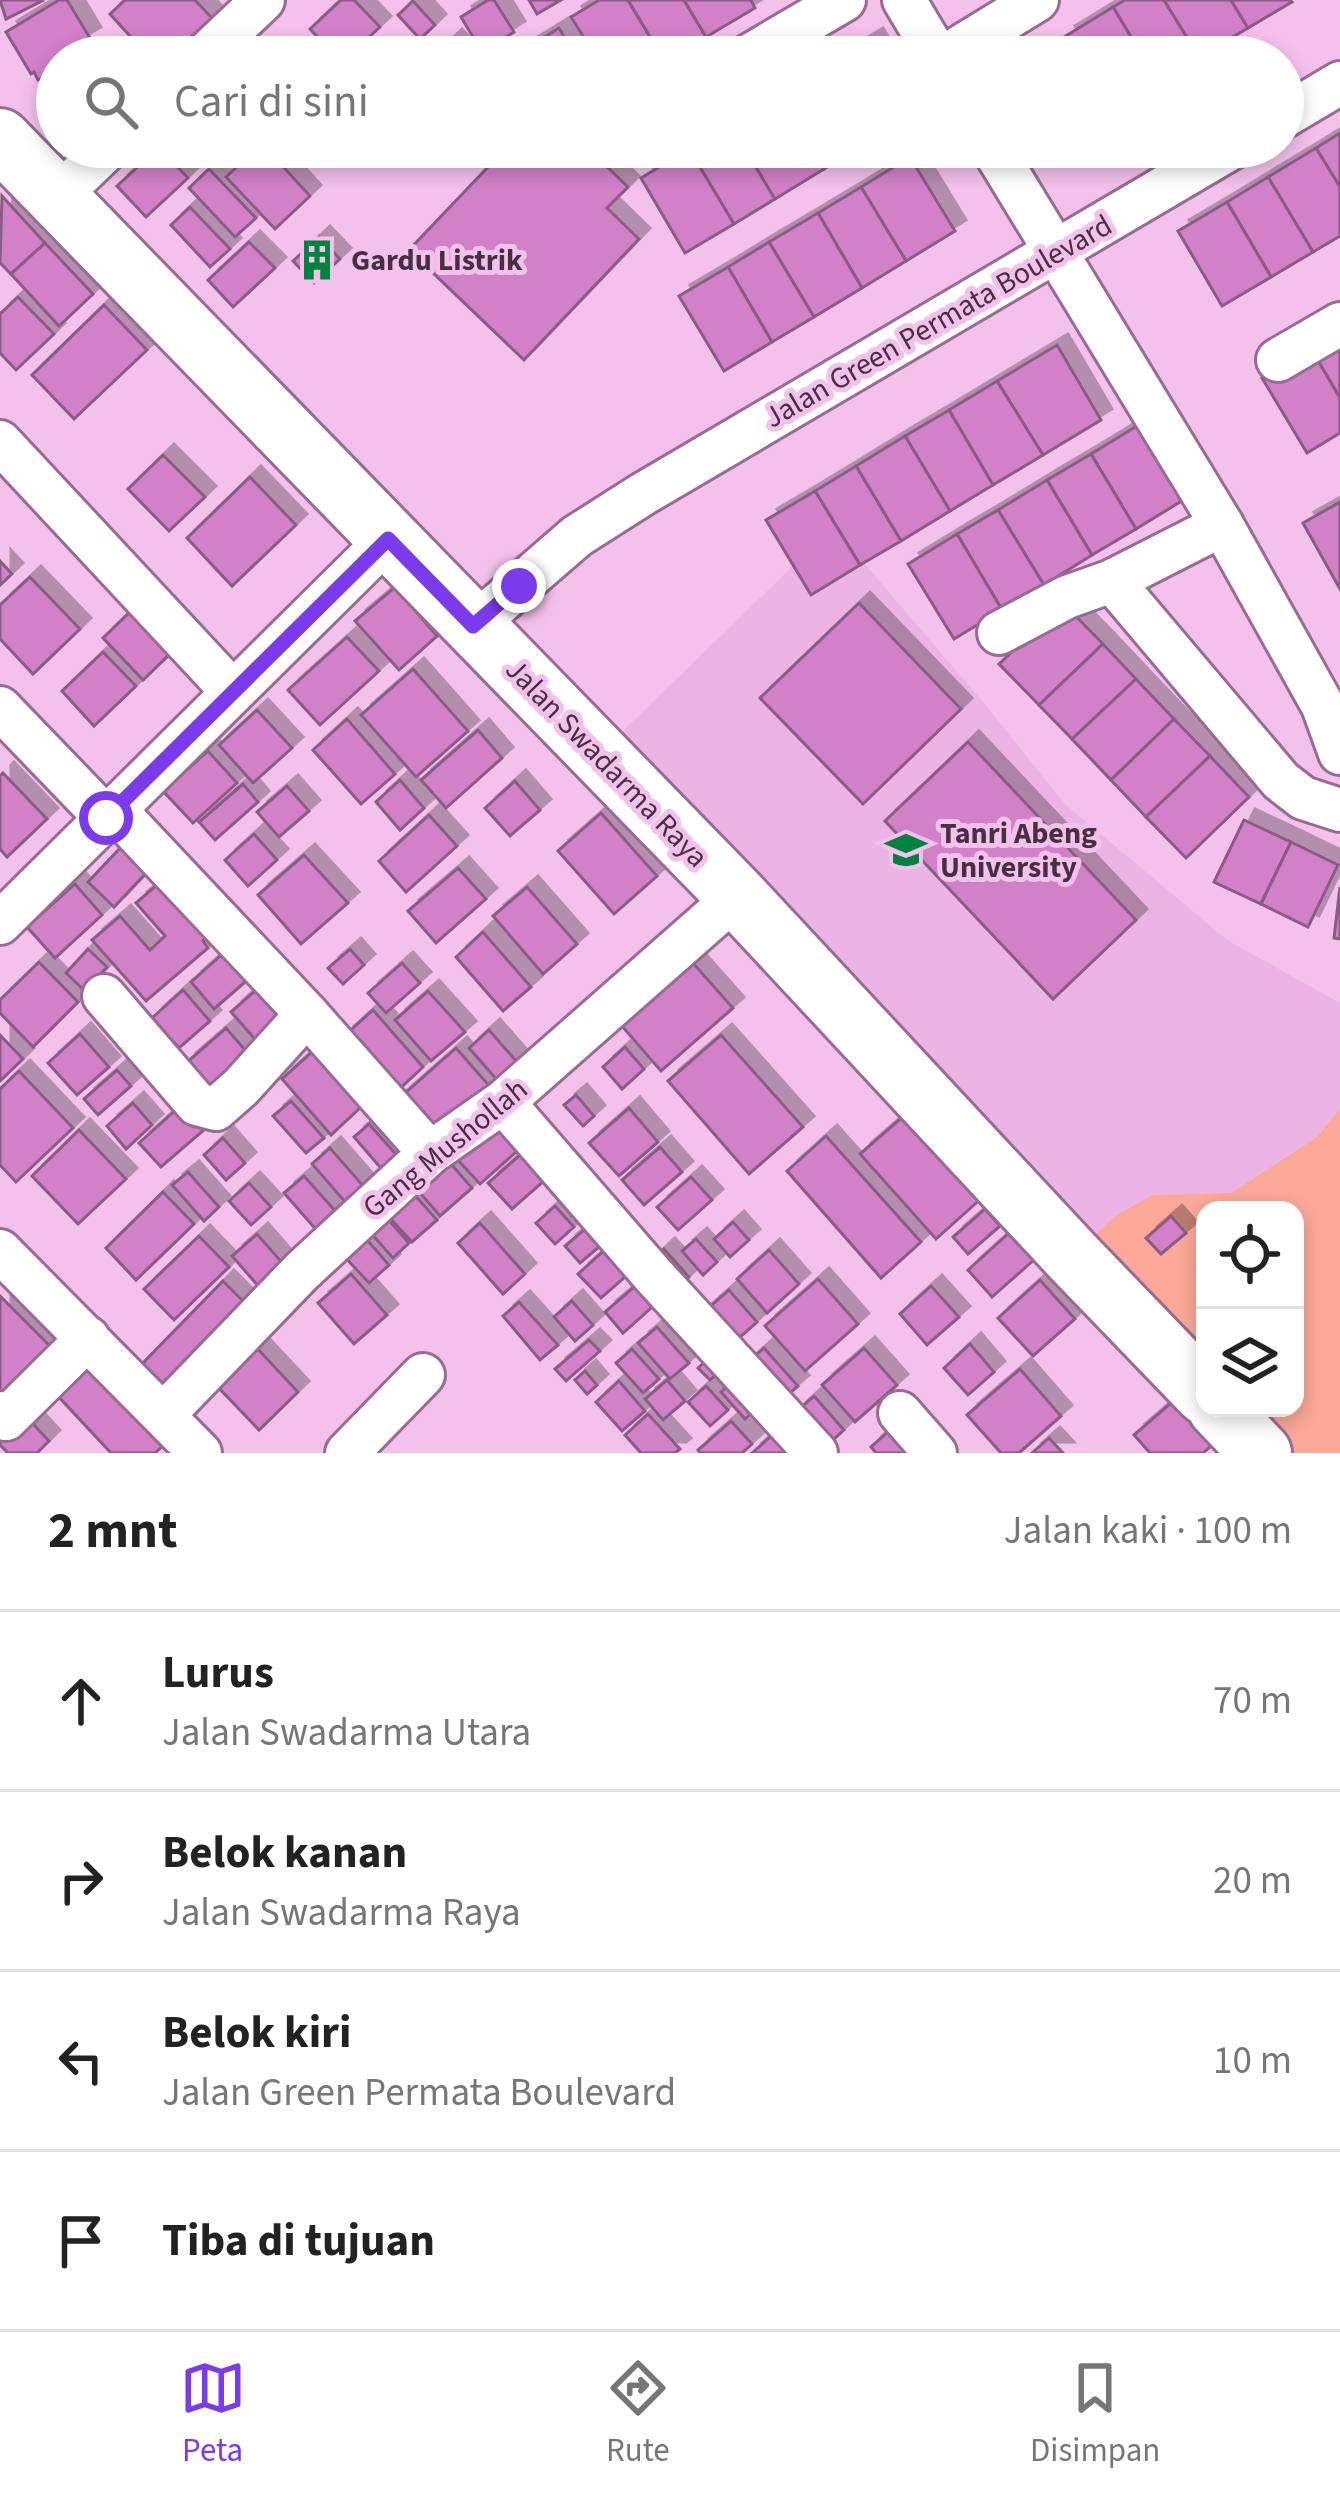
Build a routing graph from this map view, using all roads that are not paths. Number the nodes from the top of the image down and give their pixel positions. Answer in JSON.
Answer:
{"nodes":[{"id":1,"x":263,"y":0,"type":"edge"},
{"id":2,"x":844,"y":0,"type":"edge"},
{"id":3,"x":904,"y":0,"type":"edge"},
{"id":4,"x":1037,"y":0,"type":"edge"},
{"id":5,"x":225,"y":36,"type":"edge"},
{"id":6,"x":783,"y":36,"type":"edge"},
{"id":7,"x":927,"y":36,"type":"edge"},
{"id":8,"x":976,"y":36,"type":"edge"},
{"id":9,"x":1340,"y":83,"type":"edge"},
{"id":10,"x":1304,"y":104,"type":"edge"},
{"id":11,"x":0,"y":140,"type":"edge"},
{"id":12,"x":87,"y":168,"type":"edge"},
{"id":13,"x":1004,"y":168,"type":"edge"},
{"id":14,"x":1198,"y":168,"type":"edge"},
{"id":15,"x":57,"y":197,"type":"junction"},
{"id":16,"x":1055,"y":254,"type":"junction"},
{"id":17,"x":1340,"y":324,"type":"edge"},
{"id":18,"x":1278,"y":360,"type":"dead end"},
{"id":19,"x":0,"y":442,"type":"edge"},
{"id":20,"x":1222,"y":525,"type":"junction"},
{"id":21,"x":388,"y":539,"type":"junction"},
{"id":22,"x":1112,"y":581,"type":"junction"},
{"id":23,"x":999,"y":633,"type":"dead end"},
{"id":24,"x":482,"y":635,"type":"junction"},
{"id":25,"x":232,"y":691,"type":"junction"},
{"id":26,"x":1331,"y":702,"type":"edge"},
{"id":27,"x":0,"y":708,"type":"edge"},
{"id":28,"x":1340,"y":754,"type":"edge"},
{"id":29,"x":1340,"y":810,"type":"edge"},
{"id":30,"x":110,"y":813,"type":"junction"},
{"id":31,"x":737,"y":896,"type":"junction"},
{"id":32,"x":0,"y":923,"type":"edge"},
{"id":33,"x":104,"y":996,"type":"dead end"},
{"id":34,"x":307,"y":1014,"type":"junction"},
{"id":35,"x":503,"y":1102,"type":"junction"},
{"id":36,"x":430,"y":1153,"type":"junction"},
{"id":37,"x":0,"y":1251,"type":"edge"},
{"id":38,"x":88,"y":1338,"type":"junction"},
{"id":39,"x":423,"y":1375,"type":"dead end"},
{"id":40,"x":1196,"y":1385,"type":"edge"},
{"id":41,"x":900,"y":1412,"type":"dead end"},
{"id":42,"x":0,"y":1413,"type":"edge"},
{"id":43,"x":164,"y":1414,"type":"junction"},
{"id":44,"x":1227,"y":1417,"type":"edge"},
{"id":45,"x":200,"y":1453,"type":"edge"},
{"id":46,"x":347,"y":1453,"type":"edge"},
{"id":47,"x":816,"y":1453,"type":"edge"},
{"id":48,"x":934,"y":1453,"type":"edge"},
{"id":49,"x":1261,"y":1453,"type":"edge"}],
"edges":[{"from":1,"to":5,"type":"street"},
{"from":2,"to":6,"type":"street"},
{"from":3,"to":7,"type":"street"},
{"from":4,"to":8,"type":"street"},
{"from":9,"to":10,"type":"street"},
{"from":11,"to":15,"type":"main road","name":"Jalan Swadarma Raya"},
{"from":12,"to":15,"type":"street"},
{"from":13,"to":16,"type":"street"},
{"from":14,"to":16,"type":"street","name":"Jalan Green Permata Boulevard"},
{"from":15,"to":21,"type":"main road","name":"Jalan Swadarma Raya"},
{"from":16,"to":20,"type":"street"},
{"from":16,"to":24,"type":"street","name":"Jalan Green Permata Boulevard"},
{"from":17,"to":18,"type":"street"},
{"from":19,"to":25,"type":"street"},
{"from":20,"to":22,"type":"street"},
{"from":20,"to":26,"type":"street"},
{"from":21,"to":24,"type":"main road","name":"Jalan Swadarma Raya"},
{"from":21,"to":25,"type":"street"},
{"from":22,"to":23,"type":"street"},
{"from":22,"to":29,"type":"street"},
{"from":24,"to":31,"type":"main road","name":"Jalan Swadarma Raya"},
{"from":25,"to":30,"type":"street"},
{"from":26,"to":28,"type":"street"},
{"from":27,"to":30,"type":"street"},
{"from":30,"to":32,"type":"street"},
{"from":30,"to":34,"type":"street"},
{"from":31,"to":35,"type":"street","name":"Gang Mushollah"},
{"from":31,"to":40,"type":"main road","name":"Jalan Swadarma Raya"},
{"from":33,"to":34,"type":"street"},
{"from":34,"to":36,"type":"street"},
{"from":35,"to":36,"type":"street","name":"Gang Mushollah"},
{"from":35,"to":47,"type":"street"},
{"from":36,"to":43,"type":"street","name":"Gang Mushollah"},
{"from":37,"to":38,"type":"street"},
{"from":38,"to":42,"type":"street"},
{"from":38,"to":43,"type":"street"},
{"from":39,"to":46,"type":"street"},
{"from":41,"to":48,"type":"street"},
{"from":43,"to":45,"type":"street"},
{"from":44,"to":49,"type":"main road"}]}
